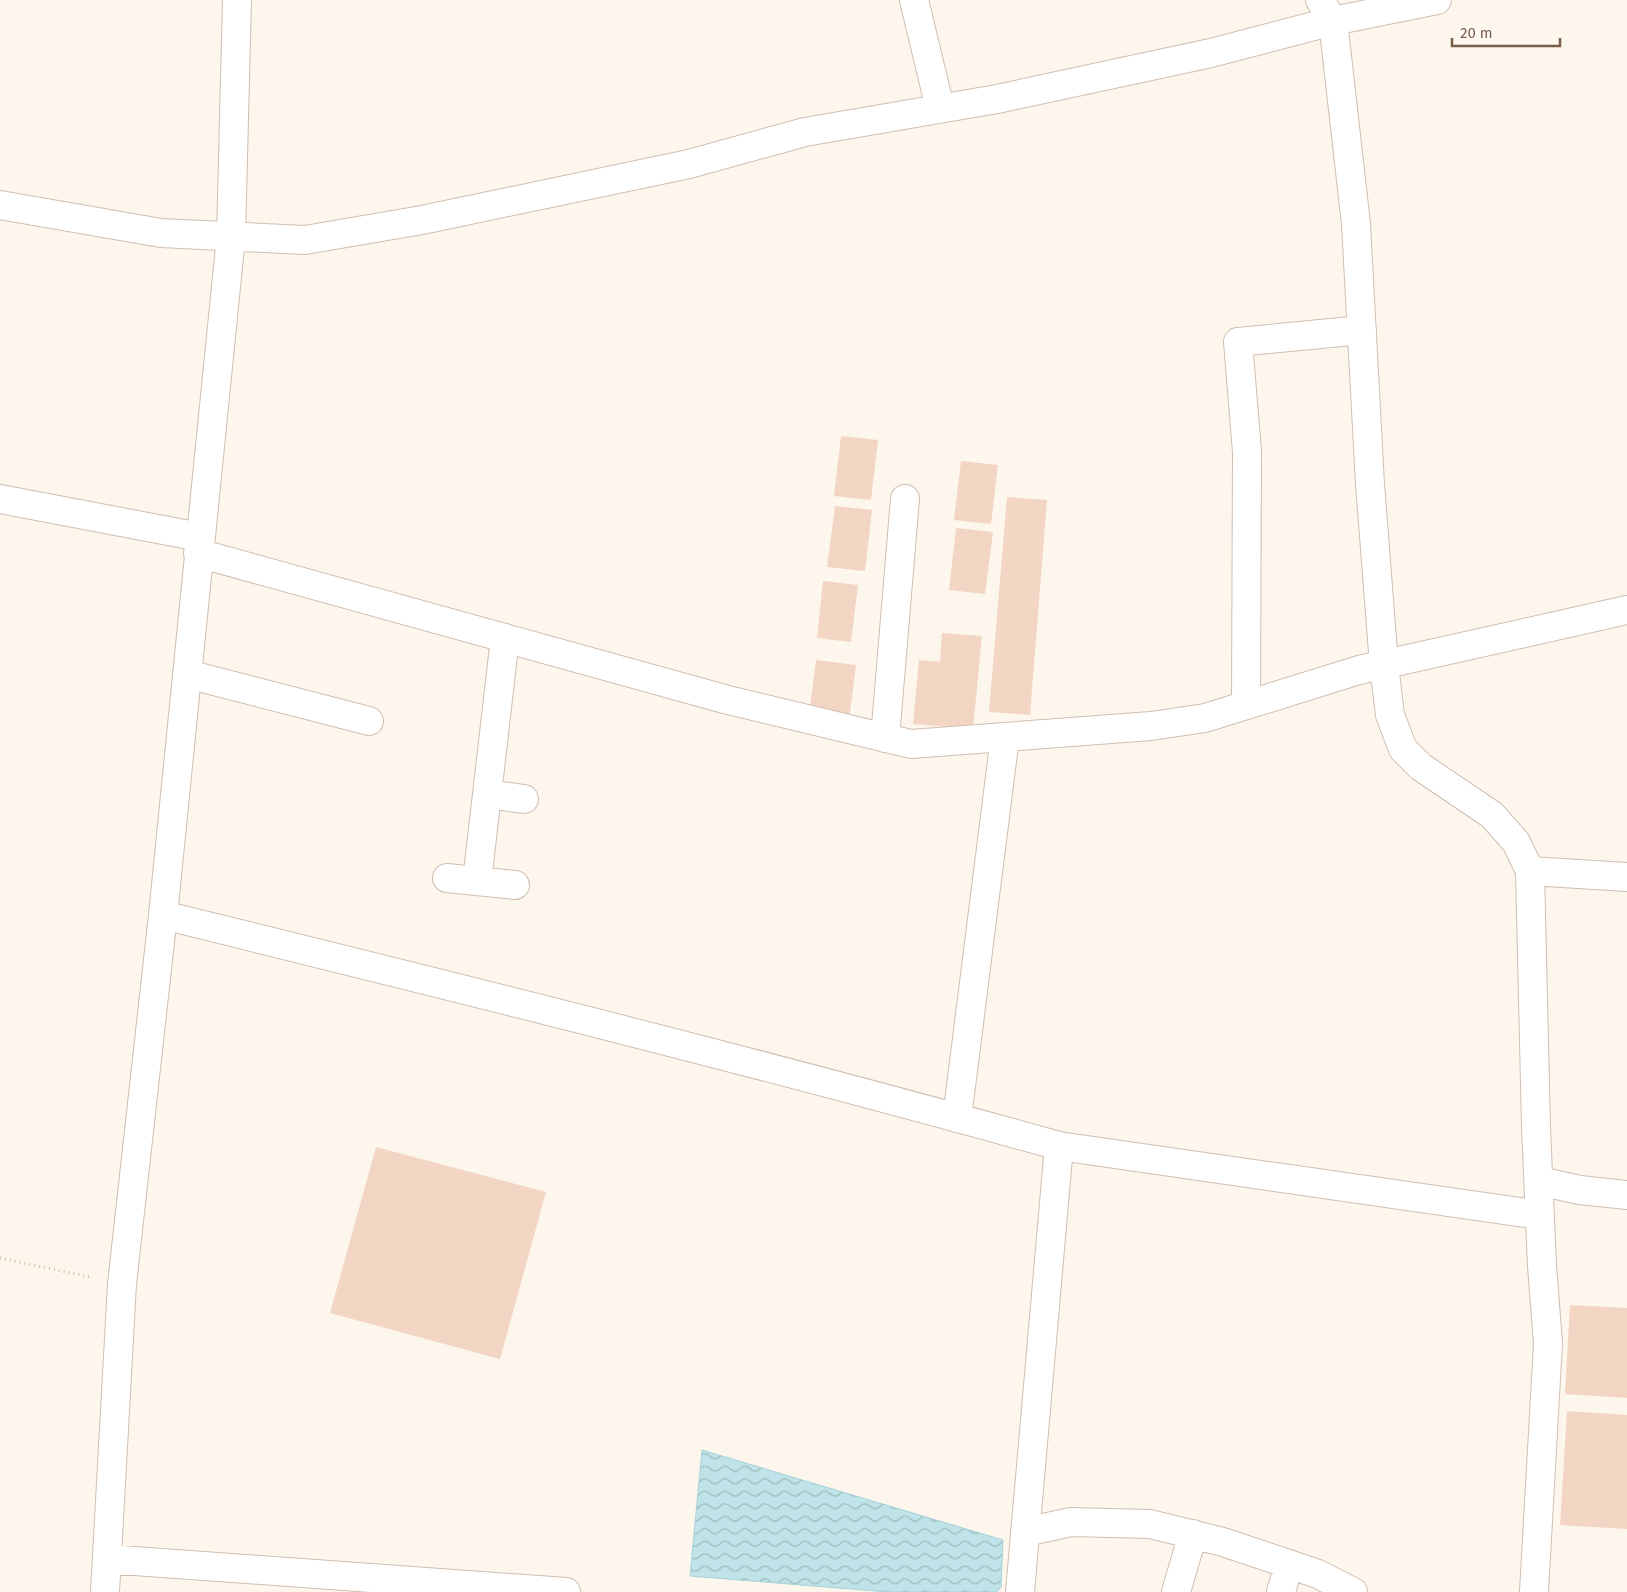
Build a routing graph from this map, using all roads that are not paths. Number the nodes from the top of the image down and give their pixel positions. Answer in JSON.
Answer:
{"nodes":[{"id":1,"x":237,"y":0,"type":"edge"},
{"id":2,"x":914,"y":0,"type":"edge"},
{"id":3,"x":1437,"y":0,"type":"edge"},
{"id":4,"x":1326,"y":10,"type":"edge"},
{"id":5,"x":940,"y":108,"type":"junction"},
{"id":6,"x":0,"y":205,"type":"edge"},
{"id":7,"x":231,"y":237,"type":"junction"},
{"id":8,"x":1362,"y":330,"type":"junction"},
{"id":9,"x":0,"y":499,"type":"edge"},
{"id":10,"x":905,"y":499,"type":"dead end"},
{"id":11,"x":199,"y":545,"type":"junction"},
{"id":12,"x":1627,"y":610,"type":"edge"},
{"id":13,"x":505,"y":638,"type":"junction"},
{"id":14,"x":1384,"y":665,"type":"junction"},
{"id":15,"x":186,"y":674,"type":"junction"},
{"id":16,"x":1246,"y":705,"type":"junction"},
{"id":17,"x":369,"y":721,"type":"dead end"},
{"id":18,"x":1005,"y":737,"type":"junction"},
{"id":19,"x":885,"y":738,"type":"junction"},
{"id":20,"x":487,"y":794,"type":"junction"},
{"id":21,"x":524,"y":799,"type":"dead end"},
{"id":22,"x":1530,"y":871,"type":"junction"},
{"id":23,"x":1627,"y":877,"type":"edge"},
{"id":24,"x":448,"y":878,"type":"dead end"},
{"id":25,"x":477,"y":881,"type":"junction"},
{"id":26,"x":515,"y":885,"type":"dead end"},
{"id":27,"x":164,"y":915,"type":"junction"},
{"id":28,"x":957,"y":1118,"type":"junction"},
{"id":29,"x":1059,"y":1146,"type":"junction"},
{"id":30,"x":1539,"y":1181,"type":"junction"},
{"id":31,"x":1627,"y":1196,"type":"edge"},
{"id":32,"x":1540,"y":1214,"type":"junction"},
{"id":33,"x":1025,"y":1532,"type":"junction"},
{"id":34,"x":1193,"y":1534,"type":"junction"},
{"id":35,"x":107,"y":1559,"type":"junction"},
{"id":36,"x":1289,"y":1564,"type":"junction"},
{"id":37,"x":105,"y":1592,"type":"edge"},
{"id":38,"x":566,"y":1592,"type":"edge"},
{"id":39,"x":1020,"y":1592,"type":"edge"},
{"id":40,"x":1176,"y":1592,"type":"edge"},
{"id":41,"x":1282,"y":1592,"type":"edge"},
{"id":42,"x":1353,"y":1592,"type":"edge"},
{"id":43,"x":1534,"y":1592,"type":"edge"}],
"edges":[{"from":1,"to":7,"type":"street"},
{"from":2,"to":5,"type":"street"},
{"from":3,"to":4,"type":"street"},
{"from":4,"to":5,"type":"street"},
{"from":4,"to":8,"type":"street"},
{"from":5,"to":7,"type":"street"},
{"from":6,"to":7,"type":"street"},
{"from":7,"to":11,"type":"street"},
{"from":8,"to":14,"type":"street"},
{"from":8,"to":16,"type":"street"},
{"from":9,"to":11,"type":"street"},
{"from":10,"to":19,"type":"street"},
{"from":11,"to":13,"type":"street"},
{"from":11,"to":15,"type":"street"},
{"from":12,"to":14,"type":"street"},
{"from":13,"to":19,"type":"street"},
{"from":13,"to":20,"type":"street"},
{"from":14,"to":16,"type":"street"},
{"from":14,"to":22,"type":"street"},
{"from":15,"to":17,"type":"street"},
{"from":15,"to":27,"type":"street"},
{"from":16,"to":18,"type":"street"},
{"from":18,"to":19,"type":"street"},
{"from":18,"to":28,"type":"street"},
{"from":20,"to":21,"type":"street"},
{"from":20,"to":25,"type":"street"},
{"from":22,"to":23,"type":"street"},
{"from":22,"to":30,"type":"street"},
{"from":24,"to":25,"type":"street"},
{"from":25,"to":26,"type":"street"},
{"from":27,"to":28,"type":"street"},
{"from":27,"to":35,"type":"street"},
{"from":28,"to":29,"type":"street"},
{"from":29,"to":32,"type":"street"},
{"from":29,"to":33,"type":"street"},
{"from":30,"to":31,"type":"street"},
{"from":30,"to":32,"type":"street"},
{"from":32,"to":43,"type":"street"},
{"from":33,"to":34,"type":"street"},
{"from":33,"to":39,"type":"street"},
{"from":34,"to":36,"type":"street"},
{"from":34,"to":40,"type":"street"},
{"from":35,"to":37,"type":"street"},
{"from":35,"to":38,"type":"street"},
{"from":36,"to":41,"type":"street"},
{"from":36,"to":42,"type":"street"}]}
